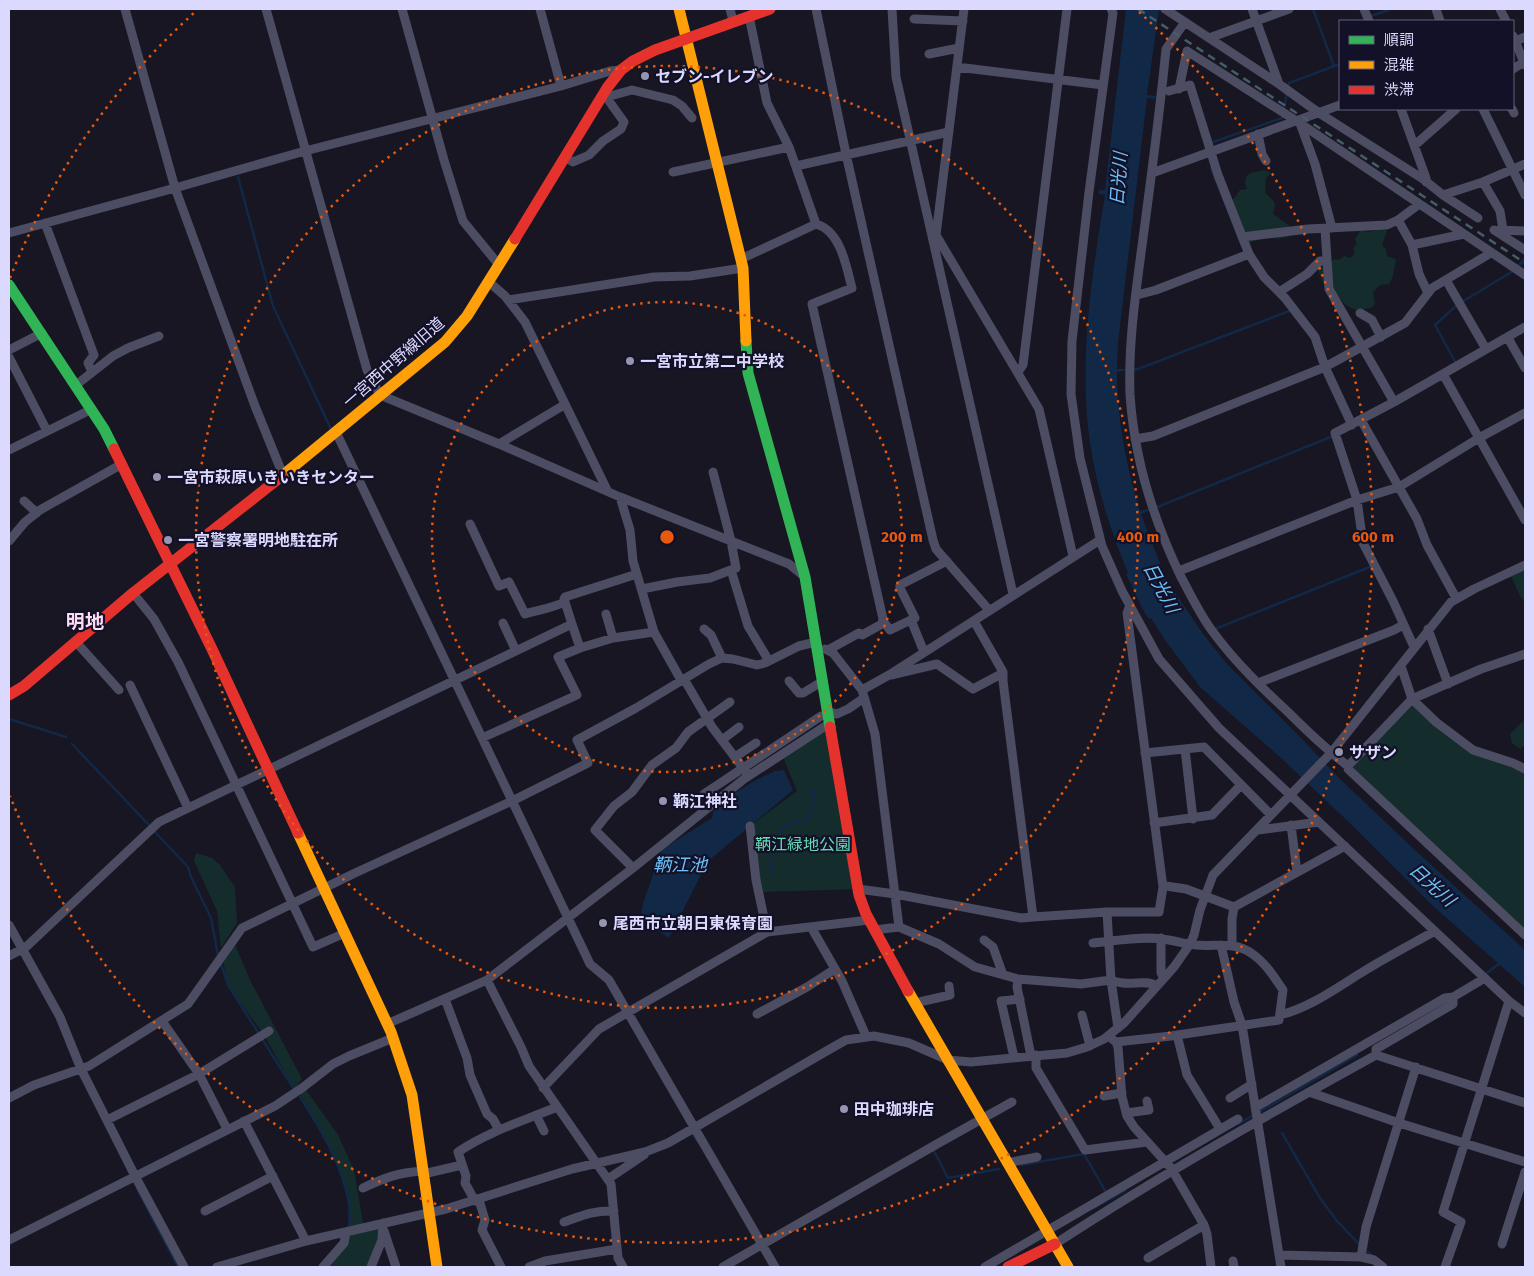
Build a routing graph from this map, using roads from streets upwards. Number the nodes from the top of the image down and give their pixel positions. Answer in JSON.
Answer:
{"nodes":[{"id":1,"x":125,"y":9,"type":"edge"},
{"id":2,"x":266,"y":9,"type":"edge"},
{"id":3,"x":402,"y":9,"type":"edge"},
{"id":4,"x":540,"y":9,"type":"edge"},
{"id":5,"x":679,"y":9,"type":"edge"},
{"id":6,"x":730,"y":9,"type":"edge"},
{"id":7,"x":770,"y":9,"type":"edge"},
{"id":8,"x":816,"y":9,"type":"edge"},
{"id":9,"x":892,"y":9,"type":"edge"},
{"id":10,"x":964,"y":9,"type":"edge"},
{"id":11,"x":1067,"y":9,"type":"edge"},
{"id":12,"x":1111,"y":9,"type":"edge"},
{"id":13,"x":1252,"y":9,"type":"edge"},
{"id":14,"x":1290,"y":9,"type":"edge"},
{"id":15,"x":1170,"y":11,"type":"edge"},
{"id":16,"x":749,"y":16,"type":"junction"},
{"id":17,"x":914,"y":19,"type":"dead end"},
{"id":18,"x":733,"y":21,"type":"junction"},
{"id":19,"x":962,"y":21,"type":"junction"},
{"id":20,"x":1257,"y":21,"type":"junction"},
{"id":21,"x":1185,"y":22,"type":"junction"},
{"id":22,"x":687,"y":37,"type":"junction"},
{"id":23,"x":1525,"y":37,"type":"edge"},
{"id":24,"x":1209,"y":38,"type":"junction"},
{"id":25,"x":1514,"y":39,"type":"edge"},
{"id":26,"x":959,"y":48,"type":"junction"},
{"id":27,"x":929,"y":54,"type":"dead end"},
{"id":28,"x":1525,"y":64,"type":"edge"},
{"id":29,"x":957,"y":67,"type":"junction"},
{"id":30,"x":622,"y":70,"type":"junction"},
{"id":31,"x":1058,"y":79,"type":"junction"},
{"id":32,"x":1279,"y":84,"type":"junction"},
{"id":33,"x":1104,"y":85,"type":"junction"},
{"id":34,"x":561,"y":86,"type":"junction"},
{"id":35,"x":1179,"y":88,"type":"junction"},
{"id":36,"x":1169,"y":91,"type":"dead end"},
{"id":37,"x":604,"y":94,"type":"junction"},
{"id":38,"x":1339,"y":105,"type":"edge"},
{"id":39,"x":1401,"y":110,"type":"edge"},
{"id":40,"x":1455,"y":110,"type":"edge"},
{"id":41,"x":1484,"y":110,"type":"edge"},
{"id":42,"x":1319,"y":113,"type":"junction"},
{"id":43,"x":432,"y":118,"type":"junction"},
{"id":44,"x":692,"y":118,"type":"dead end"},
{"id":45,"x":1298,"y":123,"type":"junction"},
{"id":46,"x":949,"y":132,"type":"junction"},
{"id":47,"x":1258,"y":134,"type":"junction"},
{"id":48,"x":910,"y":140,"type":"junction"},
{"id":49,"x":1415,"y":145,"type":"junction"},
{"id":50,"x":789,"y":147,"type":"junction"},
{"id":51,"x":305,"y":151,"type":"junction"},
{"id":52,"x":1210,"y":152,"type":"junction"},
{"id":53,"x":846,"y":154,"type":"junction"},
{"id":54,"x":565,"y":157,"type":"junction"},
{"id":55,"x":1266,"y":161,"type":"dead end"},
{"id":56,"x":717,"y":162,"type":"junction"},
{"id":57,"x":1525,"y":164,"type":"edge"},
{"id":58,"x":796,"y":166,"type":"junction"},
{"id":59,"x":1513,"y":169,"type":"junction"},
{"id":60,"x":673,"y":172,"type":"dead end"},
{"id":61,"x":1152,"y":172,"type":"junction"},
{"id":62,"x":1426,"y":182,"type":"junction"},
{"id":63,"x":1484,"y":182,"type":"junction"},
{"id":64,"x":175,"y":188,"type":"junction"},
{"id":65,"x":1443,"y":195,"type":"junction"},
{"id":66,"x":1525,"y":195,"type":"edge"},
{"id":67,"x":1418,"y":204,"type":"junction"},
{"id":68,"x":1478,"y":218,"type":"dead end"},
{"id":69,"x":1398,"y":220,"type":"junction"},
{"id":70,"x":45,"y":223,"type":"junction"},
{"id":71,"x":816,"y":224,"type":"junction"},
{"id":72,"x":1328,"y":228,"type":"junction"},
{"id":73,"x":1503,"y":230,"type":"junction"},
{"id":74,"x":1525,"y":231,"type":"edge"},
{"id":75,"x":9,"y":233,"type":"edge"},
{"id":76,"x":1464,"y":234,"type":"junction"},
{"id":77,"x":934,"y":235,"type":"junction"},
{"id":78,"x":1242,"y":237,"type":"junction"},
{"id":79,"x":1412,"y":246,"type":"junction"},
{"id":80,"x":1525,"y":250,"type":"edge"},
{"id":81,"x":1491,"y":253,"type":"junction"},
{"id":82,"x":1250,"y":254,"type":"junction"},
{"id":83,"x":1327,"y":261,"type":"junction"},
{"id":84,"x":742,"y":263,"type":"junction"},
{"id":85,"x":499,"y":265,"type":"junction"},
{"id":86,"x":1519,"y":271,"type":"edge"},
{"id":87,"x":1446,"y":280,"type":"junction"},
{"id":88,"x":488,"y":282,"type":"junction"},
{"id":89,"x":9,"y":285,"type":"edge"},
{"id":90,"x":1279,"y":292,"type":"junction"},
{"id":91,"x":1428,"y":293,"type":"junction"},
{"id":92,"x":1136,"y":295,"type":"junction"},
{"id":93,"x":508,"y":300,"type":"junction"},
{"id":94,"x":1360,"y":313,"type":"dead end"},
{"id":95,"x":1525,"y":327,"type":"edge"},
{"id":96,"x":42,"y":333,"type":"junction"},
{"id":97,"x":160,"y":336,"type":"dead end"},
{"id":98,"x":1381,"y":337,"type":"junction"},
{"id":99,"x":1508,"y":338,"type":"junction"},
{"id":100,"x":1363,"y":347,"type":"junction"},
{"id":101,"x":1486,"y":349,"type":"junction"},
{"id":102,"x":9,"y":350,"type":"edge"},
{"id":103,"x":9,"y":357,"type":"edge"},
{"id":104,"x":1325,"y":368,"type":"junction"},
{"id":105,"x":1525,"y":368,"type":"edge"},
{"id":106,"x":92,"y":372,"type":"junction"},
{"id":107,"x":1018,"y":372,"type":"junction"},
{"id":108,"x":1443,"y":374,"type":"junction"},
{"id":109,"x":76,"y":385,"type":"junction"},
{"id":110,"x":380,"y":395,"type":"junction"},
{"id":111,"x":1394,"y":402,"type":"junction"},
{"id":112,"x":564,"y":405,"type":"junction"},
{"id":113,"x":92,"y":409,"type":"junction"},
{"id":114,"x":1525,"y":413,"type":"edge"},
{"id":115,"x":1361,"y":420,"type":"junction"},
{"id":116,"x":1352,"y":425,"type":"junction"},
{"id":117,"x":46,"y":431,"type":"junction"},
{"id":118,"x":336,"y":432,"type":"junction"},
{"id":119,"x":1479,"y":438,"type":"junction"},
{"id":120,"x":1135,"y":439,"type":"junction"},
{"id":121,"x":499,"y":444,"type":"junction"},
{"id":122,"x":9,"y":450,"type":"edge"},
{"id":123,"x":122,"y":464,"type":"junction"},
{"id":124,"x":714,"y":472,"type":"dead end"},
{"id":125,"x":283,"y":475,"type":"junction"},
{"id":126,"x":1399,"y":487,"type":"junction"},
{"id":127,"x":607,"y":490,"type":"junction"},
{"id":128,"x":620,"y":497,"type":"junction"},
{"id":129,"x":1357,"y":500,"type":"junction"},
{"id":130,"x":24,"y":501,"type":"dead end"},
{"id":131,"x":37,"y":513,"type":"junction"},
{"id":132,"x":1524,"y":516,"type":"edge"},
{"id":133,"x":470,"y":524,"type":"dead end"},
{"id":134,"x":1100,"y":540,"type":"junction"},
{"id":135,"x":9,"y":541,"type":"edge"},
{"id":136,"x":731,"y":541,"type":"junction"},
{"id":137,"x":1073,"y":556,"type":"junction"},
{"id":138,"x":947,"y":562,"type":"junction"},
{"id":139,"x":170,"y":564,"type":"junction"},
{"id":140,"x":1525,"y":565,"type":"edge"},
{"id":141,"x":731,"y":570,"type":"junction"},
{"id":142,"x":1179,"y":571,"type":"junction"},
{"id":143,"x":637,"y":574,"type":"junction"},
{"id":144,"x":805,"y":577,"type":"junction"},
{"id":145,"x":642,"y":589,"type":"junction"},
{"id":146,"x":133,"y":593,"type":"junction"},
{"id":147,"x":1013,"y":594,"type":"junction"},
{"id":148,"x":1456,"y":598,"type":"junction"},
{"id":149,"x":565,"y":602,"type":"junction"},
{"id":150,"x":1130,"y":606,"type":"junction"},
{"id":151,"x":989,"y":610,"type":"junction"},
{"id":152,"x":606,"y":614,"type":"dead end"},
{"id":153,"x":910,"y":620,"type":"junction"},
{"id":154,"x":883,"y":621,"type":"junction"},
{"id":155,"x":974,"y":621,"type":"junction"},
{"id":156,"x":503,"y":622,"type":"dead end"},
{"id":157,"x":572,"y":624,"type":"junction"},
{"id":158,"x":1403,"y":625,"type":"junction"},
{"id":159,"x":704,"y":629,"type":"dead end"},
{"id":160,"x":1428,"y":629,"type":"junction"},
{"id":161,"x":654,"y":632,"type":"junction"},
{"id":162,"x":614,"y":638,"type":"junction"},
{"id":163,"x":76,"y":642,"type":"junction"},
{"id":164,"x":820,"y":646,"type":"junction"},
{"id":165,"x":1414,"y":647,"type":"junction"},
{"id":166,"x":580,"y":648,"type":"junction"},
{"id":167,"x":516,"y":651,"type":"junction"},
{"id":168,"x":926,"y":651,"type":"junction"},
{"id":169,"x":1525,"y":654,"type":"edge"},
{"id":170,"x":722,"y":658,"type":"junction"},
{"id":171,"x":769,"y":661,"type":"junction"},
{"id":172,"x":936,"y":664,"type":"junction"},
{"id":173,"x":1401,"y":666,"type":"junction"},
{"id":174,"x":1003,"y":673,"type":"junction"},
{"id":175,"x":889,"y":675,"type":"junction"},
{"id":176,"x":455,"y":679,"type":"junction"},
{"id":177,"x":682,"y":680,"type":"junction"},
{"id":178,"x":789,"y":681,"type":"dead end"},
{"id":179,"x":823,"y":681,"type":"junction"},
{"id":180,"x":1258,"y":683,"type":"junction"},
{"id":181,"x":1448,"y":684,"type":"junction"},
{"id":182,"x":130,"y":685,"type":"dead end"},
{"id":183,"x":120,"y":690,"type":"dead end"},
{"id":184,"x":863,"y":694,"type":"junction"},
{"id":185,"x":9,"y":695,"type":"edge"},
{"id":186,"x":1412,"y":699,"type":"junction"},
{"id":187,"x":730,"y":702,"type":"dead end"},
{"id":188,"x":827,"y":717,"type":"junction"},
{"id":189,"x":706,"y":718,"type":"junction"},
{"id":190,"x":739,"y":727,"type":"dead end"},
{"id":191,"x":482,"y":738,"type":"junction"},
{"id":192,"x":722,"y":740,"type":"junction"},
{"id":193,"x":756,"y":743,"type":"dead end"},
{"id":194,"x":1184,"y":749,"type":"junction"},
{"id":195,"x":1145,"y":753,"type":"junction"},
{"id":196,"x":1331,"y":753,"type":"junction"},
{"id":197,"x":735,"y":757,"type":"junction"},
{"id":198,"x":1348,"y":766,"type":"junction"},
{"id":199,"x":744,"y":768,"type":"junction"},
{"id":200,"x":268,"y":769,"type":"junction"},
{"id":201,"x":1525,"y":769,"type":"edge"},
{"id":202,"x":750,"y":776,"type":"junction"},
{"id":203,"x":236,"y":785,"type":"junction"},
{"id":204,"x":1241,"y":785,"type":"junction"},
{"id":205,"x":704,"y":794,"type":"dead end"},
{"id":206,"x":1290,"y":795,"type":"junction"},
{"id":207,"x":512,"y":801,"type":"junction"},
{"id":208,"x":188,"y":808,"type":"junction"},
{"id":209,"x":1271,"y":815,"type":"junction"},
{"id":210,"x":1193,"y":819,"type":"junction"},
{"id":211,"x":1319,"y":822,"type":"junction"},
{"id":212,"x":1154,"y":823,"type":"junction"},
{"id":213,"x":1290,"y":825,"type":"junction"},
{"id":214,"x":750,"y":826,"type":"dead end"},
{"id":215,"x":1258,"y":830,"type":"junction"},
{"id":216,"x":1345,"y":846,"type":"junction"},
{"id":217,"x":633,"y":868,"type":"junction"},
{"id":218,"x":1297,"y":872,"type":"junction"},
{"id":219,"x":1163,"y":887,"type":"junction"},
{"id":220,"x":324,"y":888,"type":"junction"},
{"id":221,"x":858,"y":888,"type":"junction"},
{"id":222,"x":895,"y":894,"type":"junction"},
{"id":223,"x":1205,"y":896,"type":"junction"},
{"id":224,"x":292,"y":903,"type":"junction"},
{"id":225,"x":1234,"y":908,"type":"junction"},
{"id":226,"x":1107,"y":912,"type":"junction"},
{"id":227,"x":1033,"y":917,"type":"junction"},
{"id":228,"x":568,"y":918,"type":"junction"},
{"id":229,"x":9,"y":925,"type":"edge"},
{"id":230,"x":872,"y":925,"type":"junction"},
{"id":231,"x":899,"y":927,"type":"junction"},
{"id":232,"x":811,"y":928,"type":"junction"},
{"id":233,"x":1435,"y":931,"type":"junction"},
{"id":234,"x":767,"y":932,"type":"junction"},
{"id":235,"x":345,"y":933,"type":"junction"},
{"id":236,"x":1525,"y":935,"type":"edge"},
{"id":237,"x":1161,"y":938,"type":"junction"},
{"id":238,"x":984,"y":940,"type":"dead end"},
{"id":239,"x":1109,"y":942,"type":"junction"},
{"id":240,"x":1093,"y":943,"type":"dead end"},
{"id":241,"x":1190,"y":944,"type":"junction"},
{"id":242,"x":1221,"y":945,"type":"junction"},
{"id":243,"x":1232,"y":946,"type":"junction"},
{"id":244,"x":21,"y":950,"type":"junction"},
{"id":245,"x":9,"y":956,"type":"edge"},
{"id":246,"x":835,"y":969,"type":"junction"},
{"id":247,"x":1003,"y":975,"type":"junction"},
{"id":248,"x":1164,"y":978,"type":"junction"},
{"id":249,"x":1485,"y":978,"type":"junction"},
{"id":250,"x":1018,"y":979,"type":"junction"},
{"id":251,"x":487,"y":980,"type":"junction"},
{"id":252,"x":1111,"y":980,"type":"junction"},
{"id":253,"x":949,"y":986,"type":"dead end"},
{"id":254,"x":1156,"y":986,"type":"junction"},
{"id":255,"x":1453,"y":997,"type":"junction"},
{"id":256,"x":445,"y":999,"type":"junction"},
{"id":257,"x":1020,"y":999,"type":"junction"},
{"id":258,"x":1509,"y":1000,"type":"junction"},
{"id":259,"x":915,"y":1003,"type":"junction"},
{"id":260,"x":627,"y":1012,"type":"junction"},
{"id":261,"x":1525,"y":1013,"type":"edge"},
{"id":262,"x":757,"y":1014,"type":"dead end"},
{"id":263,"x":1082,"y":1015,"type":"dead end"},
{"id":264,"x":1280,"y":1015,"type":"junction"},
{"id":265,"x":162,"y":1021,"type":"junction"},
{"id":266,"x":387,"y":1024,"type":"junction"},
{"id":267,"x":1242,"y":1025,"type":"junction"},
{"id":268,"x":1118,"y":1028,"type":"junction"},
{"id":269,"x":269,"y":1031,"type":"dead end"},
{"id":270,"x":1177,"y":1035,"type":"junction"},
{"id":271,"x":866,"y":1036,"type":"junction"},
{"id":272,"x":393,"y":1038,"type":"junction"},
{"id":273,"x":1112,"y":1039,"type":"junction"},
{"id":274,"x":1090,"y":1046,"type":"junction"},
{"id":275,"x":1376,"y":1055,"type":"junction"},
{"id":276,"x":1033,"y":1056,"type":"junction"},
{"id":277,"x":1014,"y":1058,"type":"junction"},
{"id":278,"x":948,"y":1060,"type":"junction"},
{"id":279,"x":1416,"y":1067,"type":"junction"},
{"id":280,"x":81,"y":1069,"type":"junction"},
{"id":281,"x":199,"y":1074,"type":"junction"},
{"id":282,"x":1252,"y":1084,"type":"junction"},
{"id":283,"x":543,"y":1088,"type":"junction"},
{"id":284,"x":1482,"y":1090,"type":"junction"},
{"id":285,"x":1309,"y":1092,"type":"junction"},
{"id":286,"x":1122,"y":1093,"type":"junction"},
{"id":287,"x":1104,"y":1096,"type":"dead end"},
{"id":288,"x":9,"y":1098,"type":"edge"},
{"id":289,"x":1230,"y":1098,"type":"dead end"},
{"id":290,"x":1147,"y":1101,"type":"dead end"},
{"id":291,"x":1012,"y":1102,"type":"dead end"},
{"id":292,"x":1525,"y":1103,"type":"edge"},
{"id":293,"x":557,"y":1107,"type":"junction"},
{"id":294,"x":1256,"y":1107,"type":"junction"},
{"id":295,"x":1126,"y":1113,"type":"junction"},
{"id":296,"x":536,"y":1115,"type":"junction"},
{"id":297,"x":982,"y":1118,"type":"junction"},
{"id":298,"x":1238,"y":1119,"type":"dead end"},
{"id":299,"x":107,"y":1120,"type":"junction"},
{"id":300,"x":244,"y":1121,"type":"junction"},
{"id":301,"x":1256,"y":1122,"type":"junction"},
{"id":302,"x":1399,"y":1123,"type":"junction"},
{"id":303,"x":694,"y":1128,"type":"junction"},
{"id":304,"x":227,"y":1129,"type":"junction"},
{"id":305,"x":1220,"y":1129,"type":"junction"},
{"id":306,"x":499,"y":1130,"type":"junction"},
{"id":307,"x":544,"y":1131,"type":"dead end"},
{"id":308,"x":1147,"y":1142,"type":"junction"},
{"id":309,"x":1464,"y":1143,"type":"junction"},
{"id":310,"x":652,"y":1149,"type":"junction"},
{"id":311,"x":1036,"y":1157,"type":"dead end"},
{"id":312,"x":1165,"y":1162,"type":"junction"},
{"id":313,"x":1525,"y":1162,"type":"edge"},
{"id":314,"x":1007,"y":1163,"type":"junction"},
{"id":315,"x":597,"y":1164,"type":"junction"},
{"id":316,"x":462,"y":1165,"type":"junction"},
{"id":317,"x":1172,"y":1171,"type":"junction"},
{"id":318,"x":423,"y":1172,"type":"junction"},
{"id":319,"x":1525,"y":1172,"type":"edge"},
{"id":320,"x":135,"y":1176,"type":"junction"},
{"id":321,"x":273,"y":1176,"type":"junction"},
{"id":322,"x":608,"y":1180,"type":"junction"},
{"id":323,"x":364,"y":1188,"type":"dead end"},
{"id":324,"x":477,"y":1200,"type":"junction"},
{"id":325,"x":614,"y":1210,"type":"junction"},
{"id":326,"x":205,"y":1211,"type":"dead end"},
{"id":327,"x":428,"y":1213,"type":"junction"},
{"id":328,"x":564,"y":1222,"type":"dead end"},
{"id":329,"x":383,"y":1223,"type":"junction"},
{"id":330,"x":1204,"y":1225,"type":"junction"},
{"id":331,"x":1046,"y":1231,"type":"junction"},
{"id":332,"x":346,"y":1232,"type":"junction"},
{"id":333,"x":9,"y":1240,"type":"edge"},
{"id":334,"x":306,"y":1241,"type":"junction"},
{"id":335,"x":1055,"y":1244,"type":"junction"},
{"id":336,"x":1502,"y":1244,"type":"dead end"},
{"id":337,"x":762,"y":1245,"type":"junction"},
{"id":338,"x":617,"y":1249,"type":"junction"},
{"id":339,"x":1279,"y":1255,"type":"junction"},
{"id":340,"x":1361,"y":1257,"type":"junction"},
{"id":341,"x":1148,"y":1258,"type":"dead end"},
{"id":342,"x":184,"y":1267,"type":"edge"},
{"id":343,"x":217,"y":1267,"type":"edge"},
{"id":344,"x":323,"y":1267,"type":"edge"},
{"id":345,"x":371,"y":1267,"type":"edge"},
{"id":346,"x":396,"y":1267,"type":"edge"},
{"id":347,"x":437,"y":1267,"type":"edge"},
{"id":348,"x":501,"y":1267,"type":"edge"},
{"id":349,"x":528,"y":1267,"type":"edge"},
{"id":350,"x":623,"y":1267,"type":"edge"},
{"id":351,"x":723,"y":1267,"type":"edge"},
{"id":352,"x":775,"y":1267,"type":"edge"},
{"id":353,"x":985,"y":1267,"type":"edge"},
{"id":354,"x":1008,"y":1267,"type":"edge"},
{"id":355,"x":1068,"y":1267,"type":"edge"},
{"id":356,"x":1212,"y":1267,"type":"edge"},
{"id":357,"x":1281,"y":1267,"type":"edge"},
{"id":358,"x":1383,"y":1267,"type":"edge"},
{"id":359,"x":1445,"y":1267,"type":"edge"}],
"edges":[{"from":1,"to":64,"type":"street"},
{"from":2,"to":51,"type":"street"},
{"from":3,"to":43,"type":"street"},
{"from":4,"to":34,"type":"street"},
{"from":5,"to":22,"type":"street"},
{"from":6,"to":18,"type":"street"},
{"from":7,"to":16,"type":"street","name":"一宮西中野線旧道"},
{"from":8,"to":53,"type":"street"},
{"from":9,"to":48,"type":"street"},
{"from":10,"to":19,"type":"street"},
{"from":11,"to":31,"type":"street"},
{"from":12,"to":33,"type":"street"},
{"from":13,"to":20,"type":"street"},
{"from":14,"to":20,"type":"street"},
{"from":15,"to":21,"type":"street"},
{"from":16,"to":18,"type":"street","name":"一宮西中野線旧道"},
{"from":16,"to":50,"type":"street"},
{"from":17,"to":19,"type":"street"},
{"from":18,"to":22,"type":"street","name":"一宮西中野線旧道"},
{"from":19,"to":26,"type":"street"},
{"from":20,"to":24,"type":"street"},
{"from":20,"to":32,"type":"street"},
{"from":21,"to":24,"type":"street"},
{"from":21,"to":61,"type":"street"},
{"from":22,"to":30,"type":"street","name":"一宮西中野線旧道"},
{"from":22,"to":56,"type":"street"},
{"from":23,"to":25,"type":"street"},
{"from":24,"to":32,"type":"street"},
{"from":25,"to":28,"type":"street"},
{"from":26,"to":27,"type":"street"},
{"from":26,"to":29,"type":"street"},
{"from":29,"to":31,"type":"street"},
{"from":29,"to":46,"type":"street"},
{"from":30,"to":34,"type":"street"},
{"from":30,"to":37,"type":"street","name":"一宮西中野線旧道"},
{"from":31,"to":33,"type":"street"},
{"from":31,"to":107,"type":"street"},
{"from":32,"to":42,"type":"street"},
{"from":33,"to":134,"type":"street"},
{"from":34,"to":43,"type":"street"},
{"from":35,"to":36,"type":"street"},
{"from":35,"to":45,"type":"street"},
{"from":35,"to":52,"type":"street"},
{"from":37,"to":44,"type":"street"},
{"from":37,"to":54,"type":"street","name":"一宮西中野線旧道"},
{"from":37,"to":54,"type":"street"},
{"from":38,"to":42,"type":"street"},
{"from":39,"to":49,"type":"street"},
{"from":40,"to":49,"type":"street"},
{"from":41,"to":59,"type":"street"},
{"from":42,"to":45,"type":"street"},
{"from":42,"to":62,"type":"street"},
{"from":43,"to":51,"type":"street"},
{"from":43,"to":85,"type":"street"},
{"from":45,"to":47,"type":"street"},
{"from":45,"to":67,"type":"street"},
{"from":45,"to":72,"type":"street"},
{"from":46,"to":48,"type":"street"},
{"from":46,"to":77,"type":"street"},
{"from":47,"to":52,"type":"street"},
{"from":47,"to":55,"type":"street"},
{"from":48,"to":53,"type":"street"},
{"from":48,"to":77,"type":"street"},
{"from":49,"to":62,"type":"street"},
{"from":50,"to":56,"type":"street"},
{"from":50,"to":58,"type":"street"},
{"from":51,"to":64,"type":"street"},
{"from":51,"to":110,"type":"street"},
{"from":52,"to":61,"type":"street"},
{"from":52,"to":78,"type":"street"},
{"from":53,"to":58,"type":"street"},
{"from":53,"to":138,"type":"street"},
{"from":54,"to":85,"type":"street","name":"一宮西中野線旧道"},
{"from":56,"to":60,"type":"street"},
{"from":56,"to":84,"type":"street"},
{"from":57,"to":59,"type":"street"},
{"from":58,"to":71,"type":"street"},
{"from":59,"to":63,"type":"street"},
{"from":59,"to":66,"type":"street"},
{"from":61,"to":92,"type":"street"},
{"from":62,"to":65,"type":"street"},
{"from":63,"to":65,"type":"street"},
{"from":63,"to":73,"type":"street"},
{"from":64,"to":70,"type":"street"},
{"from":64,"to":125,"type":"street"},
{"from":65,"to":68,"type":"street"},
{"from":67,"to":69,"type":"street"},
{"from":67,"to":76,"type":"street"},
{"from":69,"to":72,"type":"street"},
{"from":69,"to":79,"type":"street"},
{"from":70,"to":75,"type":"street"},
{"from":70,"to":106,"type":"street"},
{"from":71,"to":84,"type":"street"},
{"from":71,"to":154,"type":"street"},
{"from":72,"to":78,"type":"street"},
{"from":72,"to":83,"type":"street"},
{"from":73,"to":74,"type":"street"},
{"from":73,"to":80,"type":"street"},
{"from":76,"to":79,"type":"street"},
{"from":76,"to":81,"type":"street"},
{"from":77,"to":107,"type":"street"},
{"from":77,"to":147,"type":"street"},
{"from":78,"to":82,"type":"street"},
{"from":79,"to":91,"type":"street"},
{"from":81,"to":86,"type":"street"},
{"from":81,"to":87,"type":"street"},
{"from":82,"to":90,"type":"street"},
{"from":82,"to":92,"type":"street"},
{"from":83,"to":90,"type":"street"},
{"from":83,"to":100,"type":"street"},
{"from":84,"to":93,"type":"street"},
{"from":84,"to":144,"type":"street"},
{"from":85,"to":88,"type":"street","name":"一宮西中野線旧道"},
{"from":87,"to":91,"type":"street"},
{"from":87,"to":101,"type":"street"},
{"from":88,"to":93,"type":"street"},
{"from":88,"to":110,"type":"street","name":"一宮西中野線旧道"},
{"from":89,"to":96,"type":"street"},
{"from":90,"to":104,"type":"street"},
{"from":91,"to":98,"type":"street"},
{"from":92,"to":120,"type":"street"},
{"from":93,"to":112,"type":"street"},
{"from":94,"to":98,"type":"street"},
{"from":95,"to":99,"type":"street"},
{"from":96,"to":102,"type":"street"},
{"from":96,"to":109,"type":"street"},
{"from":97,"to":106,"type":"street"},
{"from":98,"to":100,"type":"street"},
{"from":99,"to":101,"type":"street"},
{"from":99,"to":105,"type":"street"},
{"from":100,"to":104,"type":"street"},
{"from":100,"to":111,"type":"street"},
{"from":101,"to":108,"type":"street"},
{"from":103,"to":117,"type":"street"},
{"from":104,"to":116,"type":"street"},
{"from":104,"to":120,"type":"street"},
{"from":106,"to":109,"type":"street"},
{"from":107,"to":137,"type":"street"},
{"from":108,"to":111,"type":"street"},
{"from":108,"to":119,"type":"street"},
{"from":109,"to":113,"type":"street"},
{"from":110,"to":118,"type":"street","name":"一宮西中野線旧道"},
{"from":110,"to":121,"type":"street"},
{"from":111,"to":115,"type":"street"},
{"from":112,"to":121,"type":"street"},
{"from":112,"to":127,"type":"street"},
{"from":113,"to":117,"type":"street"},
{"from":113,"to":123,"type":"street"},
{"from":114,"to":119,"type":"street"},
{"from":115,"to":116,"type":"street"},
{"from":115,"to":126,"type":"street"},
{"from":116,"to":129,"type":"street"},
{"from":117,"to":122,"type":"street"},
{"from":118,"to":125,"type":"street","name":"一宮西中野線旧道"},
{"from":118,"to":176,"type":"street"},
{"from":119,"to":126,"type":"street"},
{"from":119,"to":132,"type":"street"},
{"from":120,"to":142,"type":"street"},
{"from":121,"to":127,"type":"street"},
{"from":123,"to":131,"type":"street"},
{"from":123,"to":139,"type":"street"},
{"from":124,"to":136,"type":"street"},
{"from":125,"to":139,"type":"street","name":"一宮西中野線旧道"},
{"from":126,"to":129,"type":"street"},
{"from":126,"to":148,"type":"street"},
{"from":127,"to":128,"type":"street"},
{"from":128,"to":136,"type":"street"},
{"from":128,"to":143,"type":"street"},
{"from":129,"to":142,"type":"street"},
{"from":129,"to":158,"type":"street"},
{"from":130,"to":131,"type":"street"},
{"from":131,"to":135,"type":"street"},
{"from":133,"to":149,"type":"street"},
{"from":134,"to":137,"type":"street"},
{"from":134,"to":150,"type":"street"},
{"from":136,"to":141,"type":"street"},
{"from":136,"to":144,"type":"street"},
{"from":137,"to":147,"type":"street"},
{"from":138,"to":151,"type":"street"},
{"from":138,"to":153,"type":"street"},
{"from":139,"to":146,"type":"street","name":"一宮西中野線旧道"},
{"from":139,"to":200,"type":"street"},
{"from":140,"to":148,"type":"street"},
{"from":141,"to":145,"type":"street"},
{"from":141,"to":171,"type":"street"},
{"from":142,"to":180,"type":"street"},
{"from":143,"to":145,"type":"street"},
{"from":143,"to":149,"type":"street"},
{"from":144,"to":164,"type":"street"},
{"from":145,"to":161,"type":"street"},
{"from":146,"to":163,"type":"street","name":"一宮西中野線旧道"},
{"from":146,"to":203,"type":"street"},
{"from":147,"to":151,"type":"street"},
{"from":148,"to":160,"type":"street"},
{"from":149,"to":157,"type":"street"},
{"from":150,"to":195,"type":"street"},
{"from":150,"to":206,"type":"street"},
{"from":151,"to":155,"type":"street"},
{"from":152,"to":162,"type":"street"},
{"from":153,"to":154,"type":"street"},
{"from":153,"to":168,"type":"street"},
{"from":154,"to":164,"type":"street"},
{"from":155,"to":168,"type":"street"},
{"from":155,"to":174,"type":"street"},
{"from":156,"to":167,"type":"street"},
{"from":157,"to":166,"type":"street"},
{"from":157,"to":167,"type":"street"},
{"from":158,"to":165,"type":"street"},
{"from":158,"to":180,"type":"street"},
{"from":159,"to":170,"type":"street"},
{"from":160,"to":165,"type":"street"},
{"from":160,"to":181,"type":"street"},
{"from":161,"to":162,"type":"street"},
{"from":161,"to":177,"type":"street"},
{"from":162,"to":166,"type":"street"},
{"from":163,"to":183,"type":"street"},
{"from":163,"to":185,"type":"street","name":"一宮西中野線旧道"},
{"from":164,"to":171,"type":"street"},
{"from":164,"to":179,"type":"street"},
{"from":164,"to":184,"type":"street"},
{"from":165,"to":173,"type":"street"},
{"from":166,"to":191,"type":"street"},
{"from":167,"to":176,"type":"street"},
{"from":168,"to":172,"type":"street"},
{"from":168,"to":175,"type":"street"},
{"from":169,"to":181,"type":"street"},
{"from":170,"to":171,"type":"street"},
{"from":170,"to":177,"type":"street"},
{"from":172,"to":174,"type":"street"},
{"from":172,"to":175,"type":"street"},
{"from":173,"to":186,"type":"street"},
{"from":173,"to":196,"type":"street"},
{"from":174,"to":227,"type":"street"},
{"from":175,"to":184,"type":"street"},
{"from":176,"to":191,"type":"street"},
{"from":176,"to":200,"type":"street"},
{"from":177,"to":189,"type":"street"},
{"from":177,"to":207,"type":"street"},
{"from":178,"to":179,"type":"street"},
{"from":179,"to":188,"type":"street"},
{"from":180,"to":196,"type":"street"},
{"from":181,"to":186,"type":"street"},
{"from":182,"to":208,"type":"street"},
{"from":184,"to":188,"type":"street"},
{"from":184,"to":222,"type":"street"},
{"from":186,"to":198,"type":"street"},
{"from":186,"to":201,"type":"street"},
{"from":187,"to":189,"type":"street"},
{"from":188,"to":199,"type":"street"},
{"from":188,"to":202,"type":"street"},
{"from":188,"to":221,"type":"street"},
{"from":189,"to":192,"type":"street"},
{"from":189,"to":217,"type":"street"},
{"from":190,"to":192,"type":"street"},
{"from":191,"to":207,"type":"street"},
{"from":192,"to":197,"type":"street"},
{"from":193,"to":197,"type":"street"},
{"from":194,"to":195,"type":"street"},
{"from":194,"to":204,"type":"street"},
{"from":194,"to":210,"type":"street"},
{"from":195,"to":212,"type":"street"},
{"from":196,"to":198,"type":"street"},
{"from":196,"to":206,"type":"street"},
{"from":197,"to":199,"type":"street"},
{"from":198,"to":236,"type":"street"},
{"from":199,"to":202,"type":"street"},
{"from":199,"to":205,"type":"street"},
{"from":200,"to":203,"type":"street"},
{"from":200,"to":220,"type":"street"},
{"from":202,"to":217,"type":"street"},
{"from":203,"to":208,"type":"street"},
{"from":203,"to":224,"type":"street"},
{"from":204,"to":209,"type":"street"},
{"from":204,"to":210,"type":"street"},
{"from":206,"to":209,"type":"street"},
{"from":206,"to":211,"type":"street"},
{"from":207,"to":220,"type":"street"},
{"from":207,"to":228,"type":"street"},
{"from":208,"to":244,"type":"street"},
{"from":209,"to":215,"type":"street"},
{"from":210,"to":212,"type":"street"},
{"from":211,"to":213,"type":"street"},
{"from":211,"to":216,"type":"street"},
{"from":212,"to":219,"type":"street"},
{"from":213,"to":215,"type":"street"},
{"from":213,"to":218,"type":"street"},
{"from":214,"to":234,"type":"street"},
{"from":215,"to":223,"type":"street"},
{"from":216,"to":218,"type":"street"},
{"from":216,"to":233,"type":"street"},
{"from":217,"to":228,"type":"street"},
{"from":218,"to":225,"type":"street"},
{"from":219,"to":223,"type":"street"},
{"from":219,"to":226,"type":"street"},
{"from":220,"to":224,"type":"street"},
{"from":220,"to":235,"type":"street"},
{"from":221,"to":222,"type":"street"},
{"from":221,"to":230,"type":"street"},
{"from":222,"to":227,"type":"street"},
{"from":222,"to":231,"type":"street"},
{"from":223,"to":225,"type":"street"},
{"from":223,"to":241,"type":"street"},
{"from":224,"to":235,"type":"street"},
{"from":224,"to":265,"type":"street"},
{"from":225,"to":243,"type":"street"},
{"from":226,"to":227,"type":"street"},
{"from":226,"to":239,"type":"street"},
{"from":228,"to":251,"type":"street"},
{"from":228,"to":260,"type":"street"},
{"from":229,"to":244,"type":"street"},
{"from":230,"to":231,"type":"street"},
{"from":230,"to":232,"type":"street"},
{"from":230,"to":259,"type":"street"},
{"from":231,"to":247,"type":"street"},
{"from":232,"to":234,"type":"street"},
{"from":232,"to":246,"type":"street"},
{"from":233,"to":249,"type":"street"},
{"from":233,"to":264,"type":"street"},
{"from":234,"to":260,"type":"street"},
{"from":235,"to":266,"type":"street"},
{"from":237,"to":239,"type":"street"},
{"from":237,"to":241,"type":"street"},
{"from":237,"to":248,"type":"street"},
{"from":238,"to":247,"type":"street"},
{"from":239,"to":240,"type":"street"},
{"from":239,"to":252,"type":"street"},
{"from":241,"to":242,"type":"street"},
{"from":241,"to":248,"type":"street"},
{"from":242,"to":243,"type":"street"},
{"from":242,"to":267,"type":"street"},
{"from":243,"to":264,"type":"street"},
{"from":244,"to":245,"type":"street"},
{"from":244,"to":280,"type":"street"},
{"from":246,"to":262,"type":"street"},
{"from":246,"to":271,"type":"street"},
{"from":247,"to":250,"type":"street"},
{"from":248,"to":254,"type":"street"},
{"from":249,"to":255,"type":"street"},
{"from":249,"to":258,"type":"street"},
{"from":250,"to":252,"type":"street"},
{"from":250,"to":257,"type":"street"},
{"from":251,"to":256,"type":"street"},
{"from":251,"to":283,"type":"street"},
{"from":252,"to":254,"type":"street"},
{"from":252,"to":268,"type":"street"},
{"from":253,"to":259,"type":"street"},
{"from":254,"to":268,"type":"street"},
{"from":255,"to":275,"type":"street"},
{"from":255,"to":294,"type":"street"},
{"from":256,"to":266,"type":"street"},
{"from":256,"to":306,"type":"street"},
{"from":257,"to":276,"type":"street"},
{"from":257,"to":277,"type":"street"},
{"from":258,"to":261,"type":"street"},
{"from":258,"to":284,"type":"street"},
{"from":259,"to":278,"type":"street"},
{"from":260,"to":283,"type":"street"},
{"from":260,"to":303,"type":"street"},
{"from":263,"to":274,"type":"street"},
{"from":264,"to":267,"type":"street"},
{"from":265,"to":280,"type":"street"},
{"from":265,"to":281,"type":"street"},
{"from":266,"to":272,"type":"street"},
{"from":267,"to":270,"type":"street"},
{"from":267,"to":282,"type":"street"},
{"from":268,"to":273,"type":"street"},
{"from":269,"to":281,"type":"street"},
{"from":270,"to":273,"type":"street"},
{"from":270,"to":305,"type":"street"},
{"from":271,"to":278,"type":"street"},
{"from":271,"to":303,"type":"street"},
{"from":272,"to":300,"type":"street"},
{"from":272,"to":318,"type":"street"},
{"from":273,"to":274,"type":"street"},
{"from":273,"to":286,"type":"street"},
{"from":274,"to":276,"type":"street"},
{"from":275,"to":279,"type":"street"},
{"from":275,"to":285,"type":"street"},
{"from":276,"to":277,"type":"street"},
{"from":276,"to":308,"type":"street"},
{"from":277,"to":278,"type":"street"},
{"from":278,"to":297,"type":"street"},
{"from":279,"to":284,"type":"street"},
{"from":279,"to":302,"type":"street"},
{"from":280,"to":288,"type":"street"},
{"from":280,"to":299,"type":"street"},
{"from":281,"to":299,"type":"street"},
{"from":281,"to":304,"type":"street"},
{"from":282,"to":289,"type":"street"},
{"from":282,"to":294,"type":"street"},
{"from":283,"to":293,"type":"street"},
{"from":284,"to":292,"type":"street"},
{"from":284,"to":309,"type":"street"},
{"from":285,"to":301,"type":"street"},
{"from":285,"to":302,"type":"street"},
{"from":286,"to":287,"type":"street"},
{"from":286,"to":295,"type":"street"},
{"from":290,"to":295,"type":"street"},
{"from":291,"to":297,"type":"street"},
{"from":293,"to":296,"type":"street"},
{"from":293,"to":315,"type":"street"},
{"from":294,"to":301,"type":"street"},
{"from":295,"to":308,"type":"street"},
{"from":296,"to":306,"type":"street"},
{"from":296,"to":307,"type":"street"},
{"from":297,"to":314,"type":"street"},
{"from":297,"to":337,"type":"street"},
{"from":298,"to":305,"type":"street"},
{"from":299,"to":320,"type":"street"},
{"from":300,"to":304,"type":"street"},
{"from":300,"to":321,"type":"street"},
{"from":301,"to":317,"type":"street"},
{"from":301,"to":339,"type":"street"},
{"from":302,"to":309,"type":"street"},
{"from":302,"to":340,"type":"street"},
{"from":303,"to":310,"type":"street"},
{"from":303,"to":337,"type":"street"},
{"from":304,"to":320,"type":"street"},
{"from":305,"to":312,"type":"street"},
{"from":306,"to":316,"type":"street"},
{"from":308,"to":312,"type":"street"},
{"from":309,"to":313,"type":"street"},
{"from":309,"to":359,"type":"street"},
{"from":310,"to":315,"type":"street"},
{"from":310,"to":322,"type":"street"},
{"from":311,"to":314,"type":"street"},
{"from":312,"to":317,"type":"street"},
{"from":312,"to":331,"type":"street"},
{"from":314,"to":331,"type":"street"},
{"from":315,"to":322,"type":"street"},
{"from":315,"to":324,"type":"street"},
{"from":316,"to":318,"type":"street"},
{"from":316,"to":324,"type":"street"},
{"from":317,"to":330,"type":"street"},
{"from":317,"to":335,"type":"street"},
{"from":318,"to":323,"type":"street"},
{"from":318,"to":327,"type":"street"},
{"from":319,"to":336,"type":"street"},
{"from":320,"to":333,"type":"street"},
{"from":320,"to":342,"type":"street"},
{"from":321,"to":326,"type":"street"},
{"from":321,"to":334,"type":"street"},
{"from":322,"to":325,"type":"street"},
{"from":324,"to":327,"type":"street"},
{"from":324,"to":348,"type":"street"},
{"from":325,"to":328,"type":"street"},
{"from":325,"to":338,"type":"street"},
{"from":327,"to":329,"type":"street"},
{"from":327,"to":347,"type":"street"},
{"from":329,"to":332,"type":"street"},
{"from":329,"to":345,"type":"street"},
{"from":329,"to":346,"type":"street"},
{"from":330,"to":341,"type":"street"},
{"from":330,"to":356,"type":"street"},
{"from":331,"to":335,"type":"street"},
{"from":331,"to":353,"type":"street"},
{"from":332,"to":334,"type":"street"},
{"from":332,"to":344,"type":"street"},
{"from":334,"to":343,"type":"street"},
{"from":335,"to":354,"type":"street"},
{"from":335,"to":355,"type":"street"},
{"from":337,"to":351,"type":"street"},
{"from":337,"to":352,"type":"street"},
{"from":338,"to":349,"type":"street"},
{"from":338,"to":350,"type":"street"},
{"from":339,"to":340,"type":"street"},
{"from":339,"to":357,"type":"street"},
{"from":340,"to":358,"type":"street"}]}
